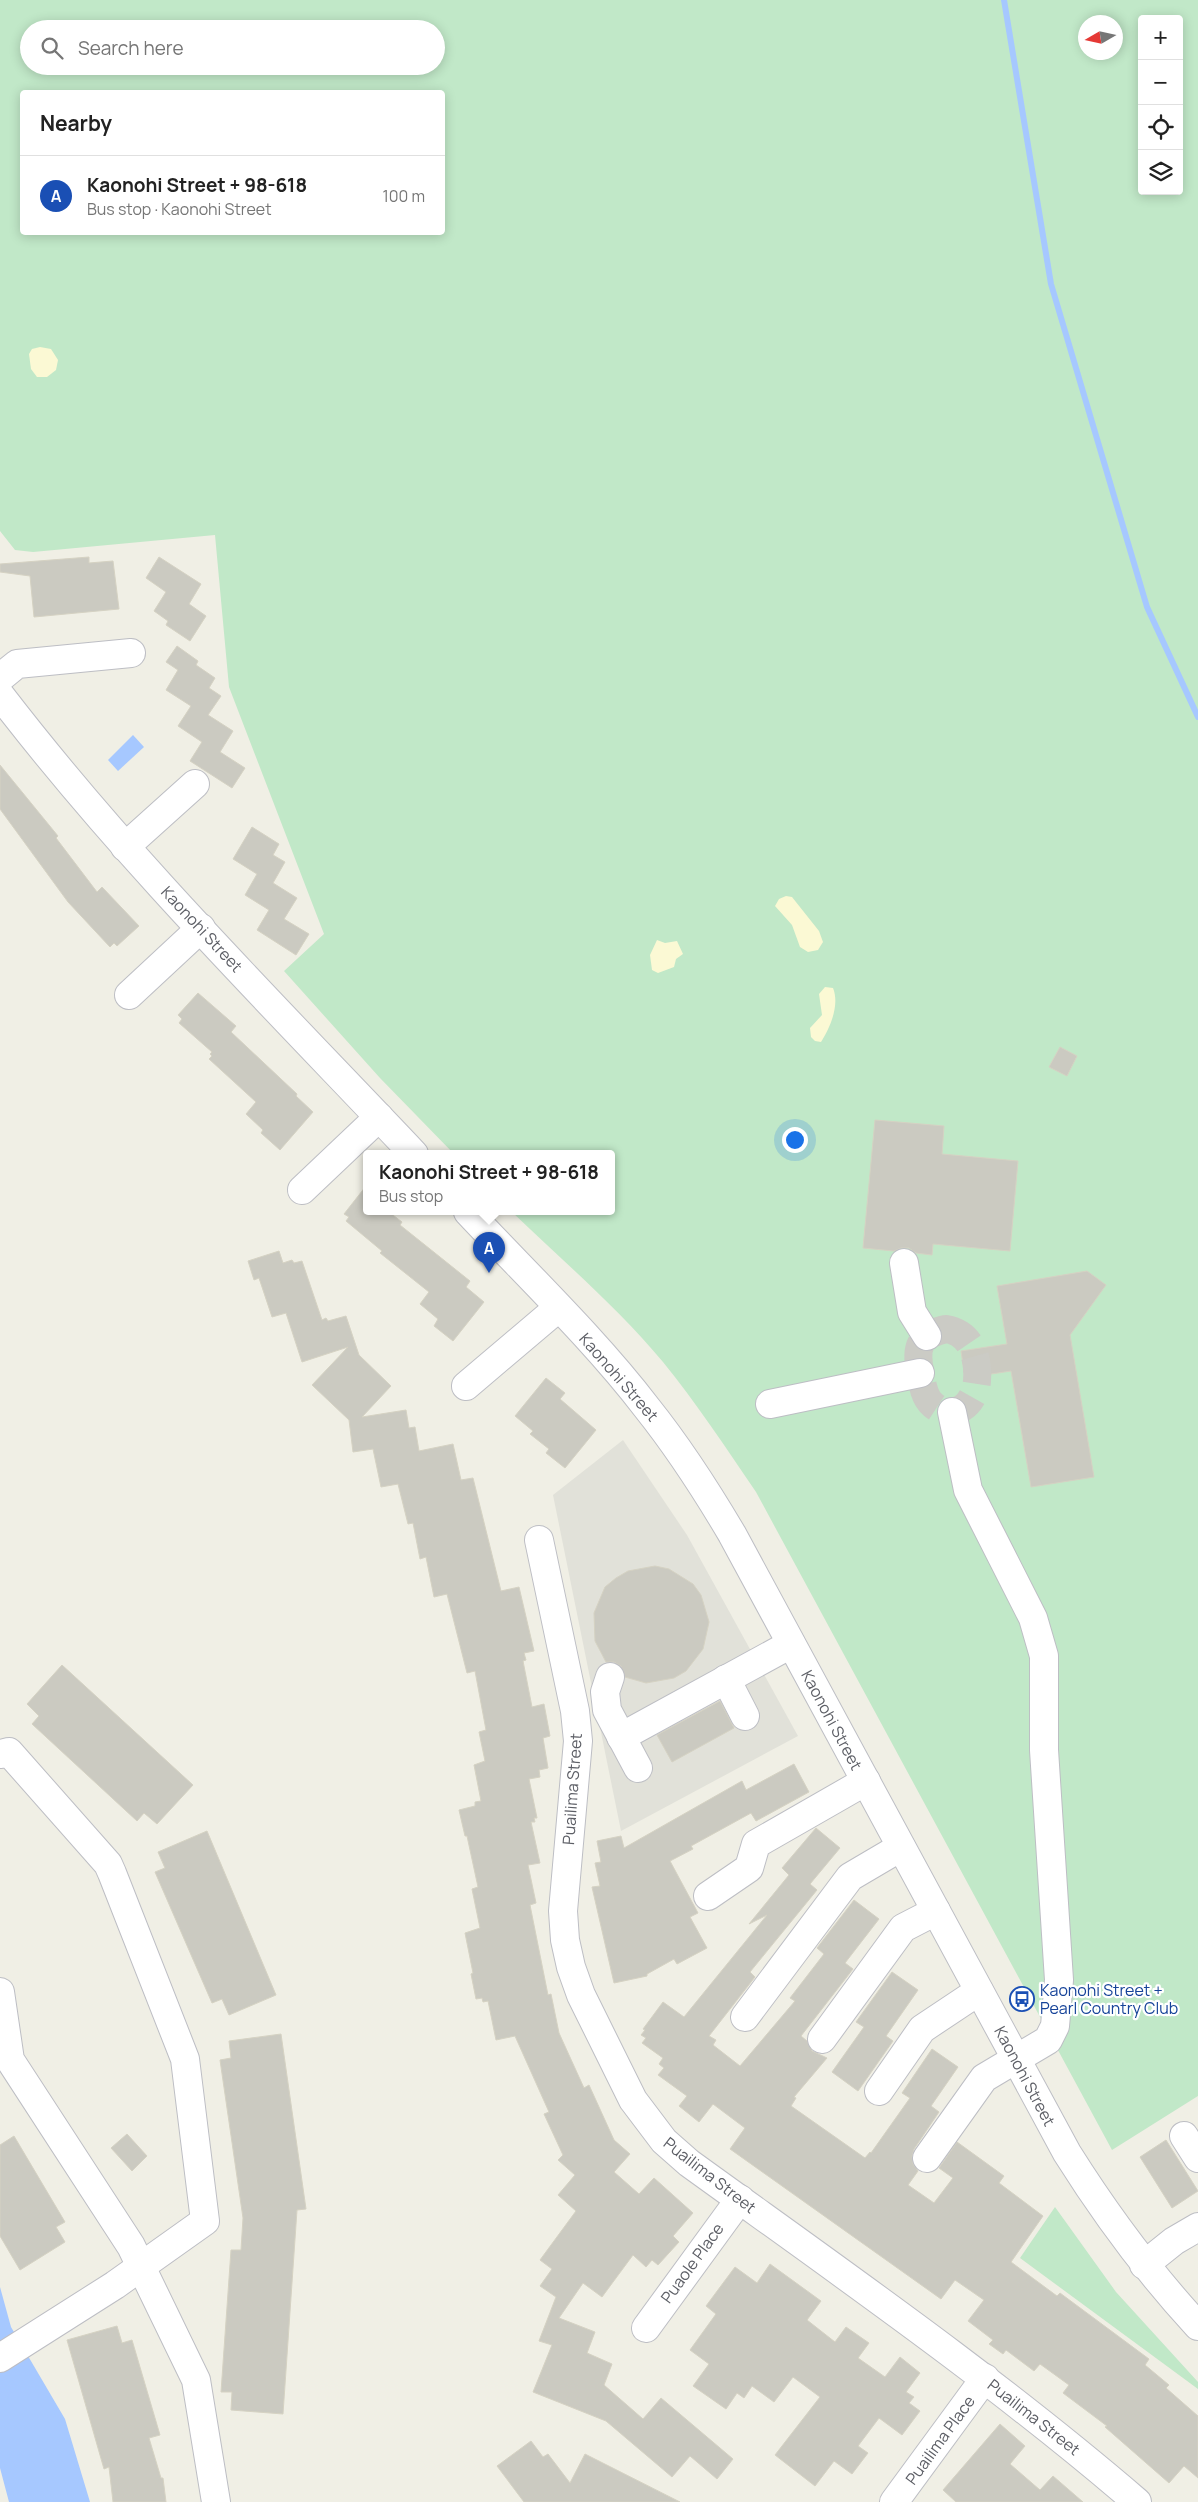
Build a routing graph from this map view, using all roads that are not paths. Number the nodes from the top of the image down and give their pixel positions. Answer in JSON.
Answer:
{"nodes":[{"id":1,"x":131,"y":653,"type":"dead end"},
{"id":2,"x":0,"y":692,"type":"edge"},
{"id":3,"x":195,"y":784,"type":"dead end"},
{"id":4,"x":125,"y":847,"type":"junction"},
{"id":5,"x":200,"y":928,"type":"junction"},
{"id":6,"x":129,"y":995,"type":"dead end"},
{"id":7,"x":378,"y":1117,"type":"junction"},
{"id":8,"x":410,"y":1150,"type":"edge"},
{"id":9,"x":302,"y":1190,"type":"dead end"},
{"id":10,"x":471,"y":1215,"type":"edge"},
{"id":11,"x":904,"y":1262,"type":"dead end"},
{"id":12,"x":558,"y":1308,"type":"junction"},
{"id":13,"x":927,"y":1336,"type":"tunnel mouth"},
{"id":14,"x":920,"y":1373,"type":"dead end"},
{"id":15,"x":466,"y":1386,"type":"dead end"},
{"id":16,"x":770,"y":1404,"type":"dead end"},
{"id":17,"x":952,"y":1412,"type":"dead end"},
{"id":18,"x":538,"y":1540,"type":"dead end"},
{"id":19,"x":791,"y":1644,"type":"junction"},
{"id":20,"x":610,"y":1677,"type":"dead end"},
{"id":21,"x":726,"y":1679,"type":"junction"},
{"id":22,"x":746,"y":1716,"type":"dead end"},
{"id":23,"x":621,"y":1737,"type":"junction"},
{"id":24,"x":0,"y":1754,"type":"edge"},
{"id":25,"x":638,"y":1768,"type":"dead end"},
{"id":26,"x":866,"y":1781,"type":"junction"},
{"id":27,"x":901,"y":1847,"type":"junction"},
{"id":28,"x":708,"y":1896,"type":"dead end"},
{"id":29,"x":936,"y":1911,"type":"junction"},
{"id":30,"x":979,"y":1991,"type":"junction"},
{"id":31,"x":0,"y":1992,"type":"edge"},
{"id":32,"x":744,"y":2017,"type":"dead end"},
{"id":33,"x":822,"y":2039,"type":"dead end"},
{"id":34,"x":1015,"y":2059,"type":"junction"},
{"id":35,"x":879,"y":2091,"type":"dead end"},
{"id":36,"x":927,"y":2158,"type":"dead end"},
{"id":37,"x":740,"y":2199,"type":"junction"},
{"id":38,"x":1198,"y":2227,"type":"edge"},
{"id":39,"x":1144,"y":2265,"type":"junction"},
{"id":40,"x":142,"y":2266,"type":"junction"},
{"id":41,"x":1198,"y":2326,"type":"edge"},
{"id":42,"x":646,"y":2328,"type":"dead end"},
{"id":43,"x":11,"y":2351,"type":"edge"},
{"id":44,"x":985,"y":2378,"type":"junction"},
{"id":45,"x":216,"y":2502,"type":"edge"},
{"id":46,"x":894,"y":2502,"type":"edge"},
{"id":47,"x":1137,"y":2502,"type":"edge"}],
"edges":[{"from":1,"to":2,"type":"street"},
{"from":2,"to":4,"type":"street","name":"Kaonohi Street"},
{"from":3,"to":4,"type":"street"},
{"from":4,"to":5,"type":"street","name":"Kaonohi Street"},
{"from":5,"to":6,"type":"street"},
{"from":5,"to":7,"type":"street","name":"Kaonohi Street"},
{"from":7,"to":8,"type":"street","name":"Kaonohi Street"},
{"from":7,"to":9,"type":"street"},
{"from":10,"to":12,"type":"street","name":"Kaonohi Street"},
{"from":11,"to":13,"type":"street"},
{"from":12,"to":15,"type":"street"},
{"from":12,"to":19,"type":"street","name":"Kaonohi Street"},
{"from":14,"to":16,"type":"street"},
{"from":17,"to":34,"type":"street"},
{"from":18,"to":37,"type":"street","name":"Puailima Street"},
{"from":19,"to":21,"type":"street"},
{"from":19,"to":26,"type":"street","name":"Kaonohi Street"},
{"from":20,"to":23,"type":"street"},
{"from":21,"to":22,"type":"street"},
{"from":21,"to":23,"type":"street"},
{"from":23,"to":25,"type":"street"},
{"from":24,"to":40,"type":"street"},
{"from":26,"to":27,"type":"street","name":"Kaonohi Street"},
{"from":26,"to":28,"type":"street"},
{"from":27,"to":29,"type":"street","name":"Kaonohi Street"},
{"from":27,"to":32,"type":"street"},
{"from":29,"to":30,"type":"street","name":"Kaonohi Street"},
{"from":29,"to":33,"type":"street"},
{"from":30,"to":34,"type":"street","name":"Kaonohi Street"},
{"from":30,"to":35,"type":"street"},
{"from":31,"to":40,"type":"street"},
{"from":34,"to":36,"type":"street"},
{"from":34,"to":39,"type":"street","name":"Kaonohi Street"},
{"from":37,"to":42,"type":"street","name":"Puaole Place"},
{"from":37,"to":44,"type":"street","name":"Puailima Street"},
{"from":38,"to":39,"type":"street"},
{"from":39,"to":41,"type":"street","name":"Kaonohi Street"},
{"from":40,"to":43,"type":"street"},
{"from":40,"to":45,"type":"street"},
{"from":44,"to":46,"type":"street","name":"Puailima Place"},
{"from":44,"to":47,"type":"street","name":"Puailima Street"}]}
